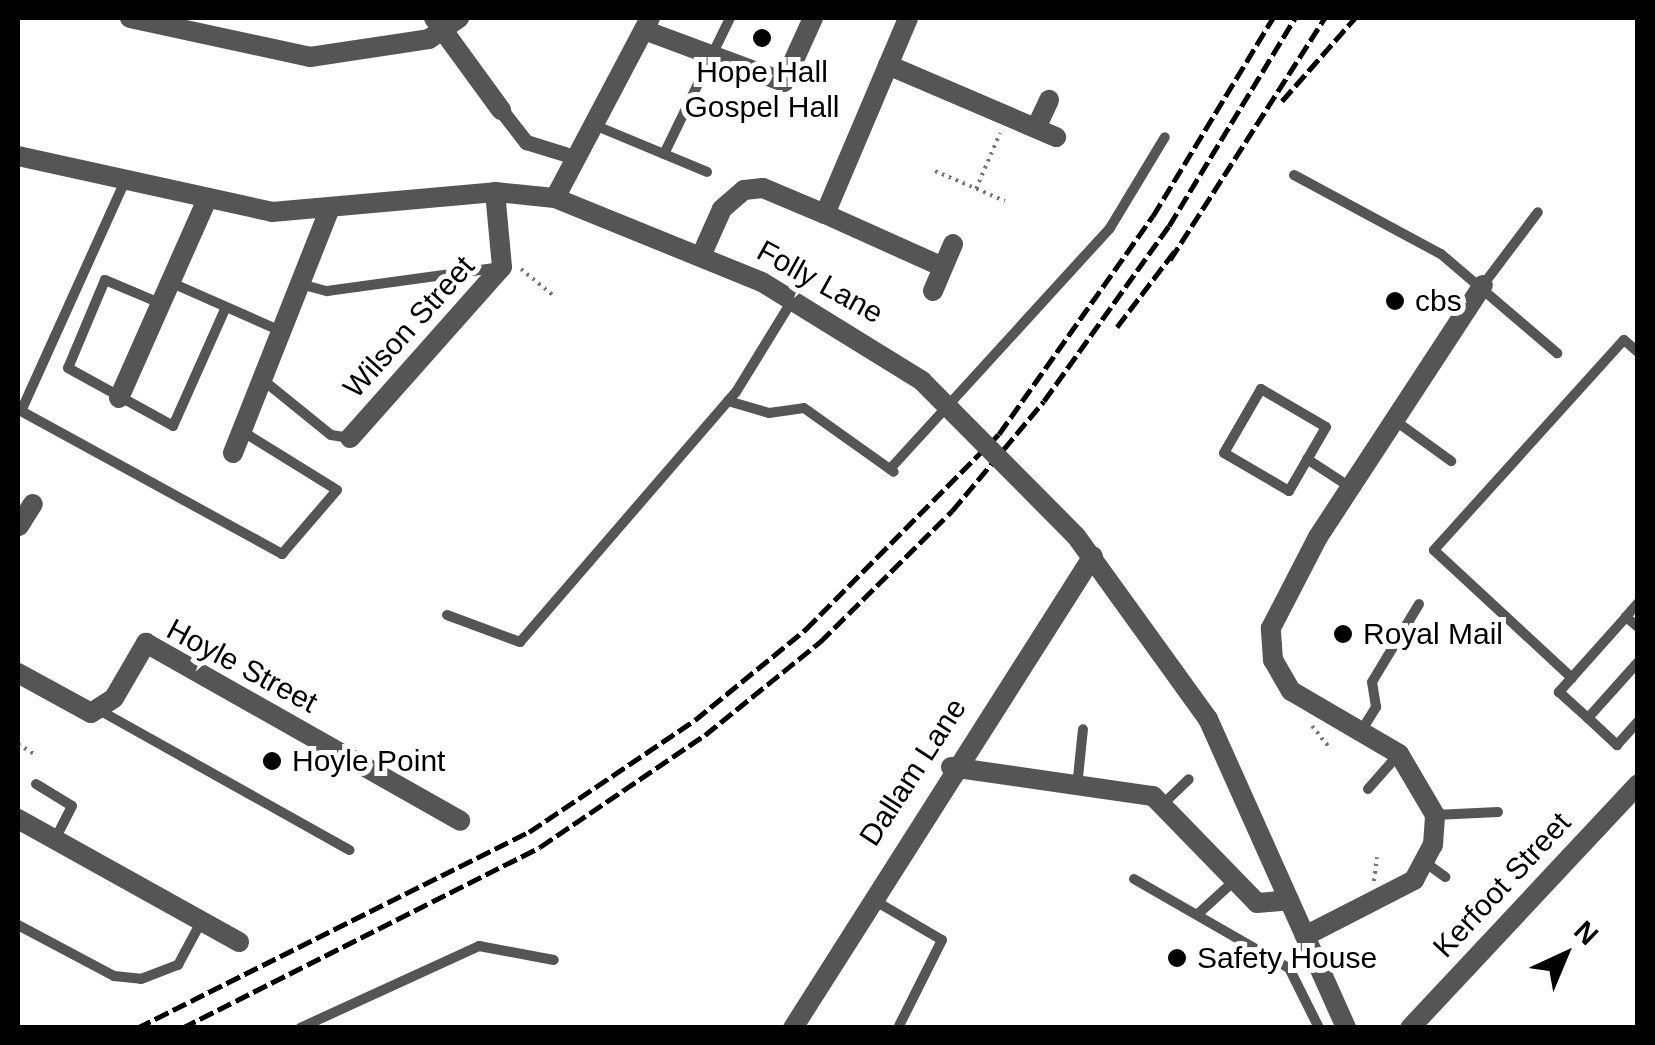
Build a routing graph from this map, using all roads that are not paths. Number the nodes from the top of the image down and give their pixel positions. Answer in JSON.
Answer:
{"nodes":[{"id":1,"x":130,"y":18,"type":"edge"},
{"id":2,"x":730,"y":18,"type":"edge"},
{"id":3,"x":813,"y":18,"type":"edge"},
{"id":4,"x":908,"y":18,"type":"edge"},
{"id":5,"x":445,"y":22,"type":"edge"},
{"id":6,"x":647,"y":24,"type":"edge"},
{"id":7,"x":712,"y":57,"type":"junction"},
{"id":8,"x":888,"y":65,"type":"junction"},
{"id":9,"x":1049,"y":100,"type":"dead end"},
{"id":10,"x":501,"y":110,"type":"joint"},
{"id":11,"x":599,"y":126,"type":"junction"},
{"id":12,"x":1036,"y":128,"type":"junction"},
{"id":13,"x":1056,"y":136,"type":"dead end"},
{"id":14,"x":1165,"y":137,"type":"dead end"},
{"id":15,"x":565,"y":154,"type":"dead end"},
{"id":16,"x":664,"y":154,"type":"junction"},
{"id":17,"x":18,"y":156,"type":"edge"},
{"id":18,"x":707,"y":172,"type":"dead end"},
{"id":19,"x":1294,"y":175,"type":"dead end"},
{"id":20,"x":126,"y":181,"type":"junction"},
{"id":21,"x":495,"y":192,"type":"junction"},
{"id":22,"x":555,"y":198,"type":"junction"},
{"id":23,"x":207,"y":200,"type":"junction"},
{"id":24,"x":1538,"y":212,"type":"dead end"},
{"id":25,"x":328,"y":213,"type":"junction"},
{"id":26,"x":824,"y":214,"type":"junction"},
{"id":27,"x":953,"y":244,"type":"dead end"},
{"id":28,"x":702,"y":256,"type":"junction"},
{"id":29,"x":502,"y":267,"type":"junction"},
{"id":30,"x":943,"y":267,"type":"junction"},
{"id":31,"x":172,"y":283,"type":"junction"},
{"id":32,"x":1483,"y":284,"type":"junction"},
{"id":33,"x":304,"y":285,"type":"junction"},
{"id":34,"x":933,"y":291,"type":"dead end"},
{"id":35,"x":793,"y":298,"type":"junction"},
{"id":36,"x":162,"y":305,"type":"junction"},
{"id":37,"x":226,"y":307,"type":"junction"},
{"id":38,"x":284,"y":333,"type":"junction"},
{"id":39,"x":1638,"y":352,"type":"edge"},
{"id":40,"x":1557,"y":353,"type":"dead end"},
{"id":41,"x":263,"y":380,"type":"junction"},
{"id":42,"x":119,"y":398,"type":"junction"},
{"id":43,"x":728,"y":400,"type":"junction"},
{"id":44,"x":1397,"y":422,"type":"junction"},
{"id":45,"x":242,"y":432,"type":"junction"},
{"id":46,"x":350,"y":438,"type":"joint"},
{"id":47,"x":232,"y":453,"type":"dead end"},
{"id":48,"x":1308,"y":459,"type":"junction"},
{"id":49,"x":1451,"y":462,"type":"dead end"},
{"id":50,"x":1351,"y":488,"type":"junction"},
{"id":51,"x":33,"y":504,"type":"dead end"},
{"id":52,"x":18,"y":527,"type":"edge"},
{"id":53,"x":1093,"y":556,"type":"junction"},
{"id":54,"x":1638,"y":603,"type":"edge"},
{"id":55,"x":1419,"y":604,"type":"dead end"},
{"id":56,"x":446,"y":615,"type":"dead end"},
{"id":57,"x":1626,"y":616,"type":"junction"},
{"id":58,"x":1638,"y":628,"type":"edge"},
{"id":59,"x":1638,"y":662,"type":"edge"},
{"id":60,"x":18,"y":674,"type":"edge"},
{"id":61,"x":1572,"y":678,"type":"junction"},
{"id":62,"x":99,"y":710,"type":"junction"},
{"id":63,"x":1588,"y":718,"type":"junction"},
{"id":64,"x":1638,"y":722,"type":"edge"},
{"id":65,"x":1363,"y":728,"type":"junction"},
{"id":66,"x":1083,"y":730,"type":"dead end"},
{"id":67,"x":1399,"y":754,"type":"junction"},
{"id":68,"x":951,"y":767,"type":"junction"},
{"id":69,"x":1189,"y":779,"type":"dead end"},
{"id":70,"x":36,"y":784,"type":"dead end"},
{"id":71,"x":1638,"y":784,"type":"edge"},
{"id":72,"x":1077,"y":786,"type":"junction"},
{"id":73,"x":1368,"y":789,"type":"dead end"},
{"id":74,"x":1162,"y":805,"type":"junction"},
{"id":75,"x":1498,"y":812,"type":"dead end"},
{"id":76,"x":1435,"y":815,"type":"junction"},
{"id":77,"x":460,"y":821,"type":"dead end"},
{"id":78,"x":21,"y":828,"type":"edge"},
{"id":79,"x":55,"y":840,"type":"junction"},
{"id":80,"x":349,"y":850,"type":"dead end"},
{"id":81,"x":1426,"y":864,"type":"junction"},
{"id":82,"x":1445,"y":877,"type":"dead end"},
{"id":83,"x":1134,"y":879,"type":"dead end"},
{"id":84,"x":1234,"y":881,"type":"junction"},
{"id":85,"x":868,"y":896,"type":"junction"},
{"id":86,"x":1289,"y":900,"type":"junction"},
{"id":87,"x":1199,"y":912,"type":"junction"},
{"id":88,"x":202,"y":921,"type":"junction"},
{"id":89,"x":18,"y":924,"type":"edge"},
{"id":90,"x":1306,"y":936,"type":"junction"},
{"id":91,"x":239,"y":942,"type":"dead end"},
{"id":92,"x":554,"y":960,"type":"dead end"},
{"id":93,"x":300,"y":1028,"type":"edge"},
{"id":94,"x":793,"y":1028,"type":"edge"},
{"id":95,"x":898,"y":1028,"type":"edge"},
{"id":96,"x":1319,"y":1028,"type":"edge"},
{"id":97,"x":1346,"y":1028,"type":"edge"},
{"id":98,"x":1410,"y":1028,"type":"edge"}],
"edges":[{"from":1,"to":5,"type":"street"},
{"from":2,"to":7,"type":"lane"},
{"from":3,"to":7,"type":"street"},
{"from":4,"to":8,"type":"street"},
{"from":5,"to":10,"type":"street"},
{"from":6,"to":7,"type":"street"},
{"from":6,"to":11,"type":"street"},
{"from":7,"to":16,"type":"lane"},
{"from":8,"to":12,"type":"street"},
{"from":8,"to":26,"type":"street"},
{"from":9,"to":12,"type":"street"},
{"from":10,"to":15,"type":"street"},
{"from":11,"to":16,"type":"lane"},
{"from":11,"to":22,"type":"street"},
{"from":12,"to":13,"type":"street"},
{"from":14,"to":43,"type":"lane"},
{"from":16,"to":18,"type":"lane"},
{"from":17,"to":20,"type":"street","name":"Folly Lane"},
{"from":19,"to":32,"type":"lane"},
{"from":20,"to":23,"type":"street","name":"Folly Lane"},
{"from":20,"to":45,"type":"lane"},
{"from":21,"to":22,"type":"street","name":"Folly Lane"},
{"from":21,"to":25,"type":"street","name":"Folly Lane"},
{"from":21,"to":29,"type":"street","name":"Wilson Street"},
{"from":22,"to":28,"type":"street","name":"Folly Lane"},
{"from":23,"to":25,"type":"street","name":"Folly Lane"},
{"from":23,"to":31,"type":"street"},
{"from":24,"to":32,"type":"lane"},
{"from":25,"to":33,"type":"street"},
{"from":26,"to":28,"type":"street"},
{"from":26,"to":30,"type":"street"},
{"from":27,"to":30,"type":"street"},
{"from":28,"to":35,"type":"street","name":"Folly Lane"},
{"from":29,"to":33,"type":"lane"},
{"from":29,"to":46,"type":"street","name":"Wilson Street"},
{"from":30,"to":34,"type":"street"},
{"from":31,"to":36,"type":"street"},
{"from":31,"to":37,"type":"lane"},
{"from":32,"to":40,"type":"lane"},
{"from":32,"to":44,"type":"street"},
{"from":33,"to":38,"type":"street"},
{"from":35,"to":43,"type":"lane"},
{"from":35,"to":53,"type":"street","name":"Folly Lane","bridge":true},
{"from":36,"to":42,"type":"street"},
{"from":36,"to":42,"type":"lane"},
{"from":37,"to":38,"type":"lane"},
{"from":37,"to":42,"type":"lane"},
{"from":38,"to":41,"type":"street"},
{"from":39,"to":61,"type":"lane"},
{"from":41,"to":45,"type":"street"},
{"from":41,"to":46,"type":"lane"},
{"from":43,"to":56,"type":"lane"},
{"from":44,"to":49,"type":"lane"},
{"from":44,"to":50,"type":"street"},
{"from":45,"to":47,"type":"street"},
{"from":48,"to":48,"type":"lane"},
{"from":48,"to":50,"type":"lane"},
{"from":50,"to":65,"type":"street"},
{"from":51,"to":52,"type":"street"},
{"from":53,"to":68,"type":"street","name":"Dallam Lane"},
{"from":53,"to":86,"type":"street","name":"Folly Lane"},
{"from":54,"to":57,"type":"lane"},
{"from":55,"to":65,"type":"lane"},
{"from":57,"to":58,"type":"lane"},
{"from":57,"to":61,"type":"lane"},
{"from":59,"to":63,"type":"lane"},
{"from":60,"to":62,"type":"street"},
{"from":61,"to":63,"type":"lane"},
{"from":62,"to":77,"type":"street","name":"Hoyle Street"},
{"from":62,"to":80,"type":"lane"},
{"from":63,"to":64,"type":"lane"},
{"from":65,"to":67,"type":"street"},
{"from":66,"to":72,"type":"lane"},
{"from":67,"to":73,"type":"lane"},
{"from":67,"to":76,"type":"street"},
{"from":68,"to":72,"type":"street"},
{"from":68,"to":85,"type":"street","name":"Dallam Lane"},
{"from":69,"to":74,"type":"lane"},
{"from":70,"to":79,"type":"lane"},
{"from":71,"to":98,"type":"street","name":"Kerfoot Street"},
{"from":72,"to":74,"type":"street"},
{"from":74,"to":84,"type":"street"},
{"from":75,"to":76,"type":"lane"},
{"from":76,"to":81,"type":"street"},
{"from":78,"to":79,"type":"street"},
{"from":79,"to":88,"type":"street"},
{"from":81,"to":82,"type":"lane"},
{"from":81,"to":90,"type":"street"},
{"from":83,"to":87,"type":"lane"},
{"from":84,"to":86,"type":"street"},
{"from":84,"to":87,"type":"lane"},
{"from":85,"to":94,"type":"street","name":"Dallam Lane"},
{"from":85,"to":95,"type":"lane"},
{"from":86,"to":90,"type":"street","name":"Folly Lane"},
{"from":87,"to":96,"type":"lane"},
{"from":88,"to":89,"type":"lane"},
{"from":88,"to":91,"type":"street"},
{"from":90,"to":97,"type":"street"},
{"from":92,"to":93,"type":"lane"}]}
